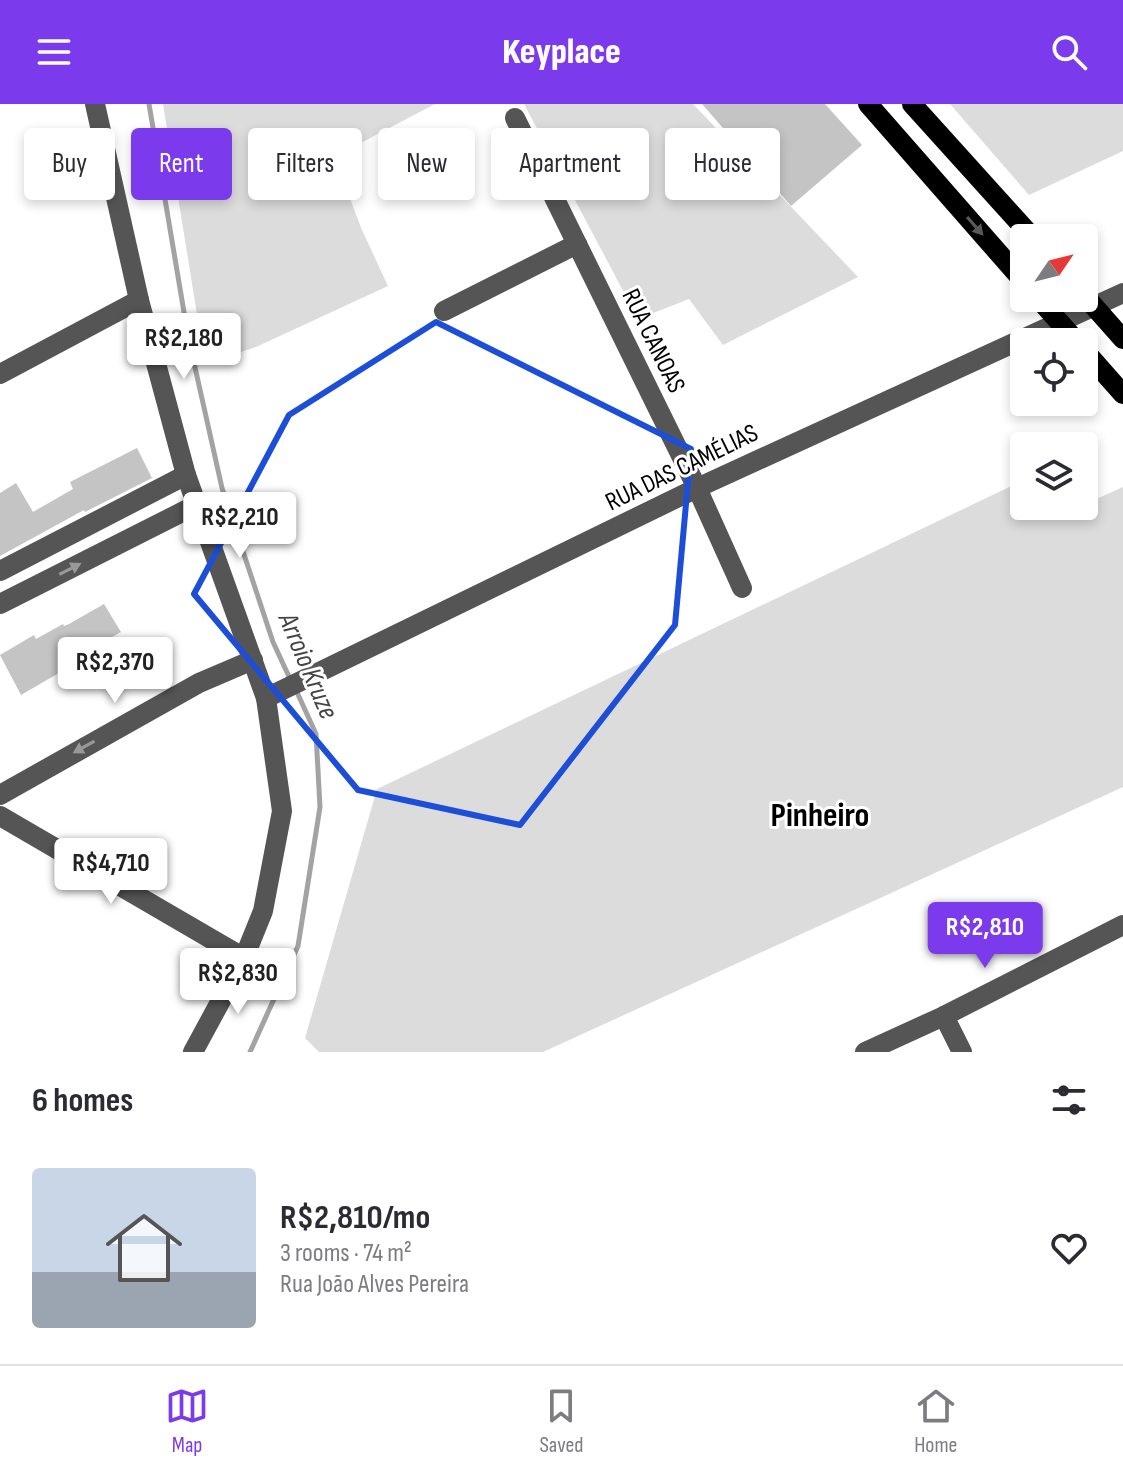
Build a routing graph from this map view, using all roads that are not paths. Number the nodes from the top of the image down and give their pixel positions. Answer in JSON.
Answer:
{"nodes":[{"id":1,"x":95,"y":104,"type":"edge"},
{"id":2,"x":868,"y":104,"type":"edge"},
{"id":3,"x":912,"y":104,"type":"edge"},
{"id":4,"x":515,"y":118,"type":"dead end"},
{"id":5,"x":1020,"y":224,"type":"edge"},
{"id":6,"x":577,"y":244,"type":"junction"},
{"id":7,"x":1010,"y":266,"type":"edge"},
{"id":8,"x":1123,"y":293,"type":"edge"},
{"id":9,"x":139,"y":300,"type":"junction"},
{"id":10,"x":1098,"y":300,"type":"edge"},
{"id":11,"x":444,"y":311,"type":"dead end"},
{"id":12,"x":1050,"y":312,"type":"edge"},
{"id":13,"x":1073,"y":312,"type":"edge"},
{"id":14,"x":1098,"y":312,"type":"edge"},
{"id":15,"x":1058,"y":321,"type":"junction"},
{"id":16,"x":1064,"y":328,"type":"edge"},
{"id":17,"x":1123,"y":339,"type":"edge"},
{"id":18,"x":1098,"y":366,"type":"edge"},
{"id":19,"x":0,"y":374,"type":"edge"},
{"id":20,"x":1123,"y":394,"type":"edge"},
{"id":21,"x":186,"y":475,"type":"junction"},
{"id":22,"x":697,"y":488,"type":"junction"},
{"id":23,"x":196,"y":505,"type":"junction"},
{"id":24,"x":0,"y":571,"type":"edge"},
{"id":25,"x":742,"y":588,"type":"dead end"},
{"id":26,"x":0,"y":604,"type":"edge"},
{"id":27,"x":253,"y":660,"type":"junction"},
{"id":28,"x":266,"y":698,"type":"junction"},
{"id":29,"x":0,"y":795,"type":"edge"},
{"id":30,"x":0,"y":816,"type":"edge"},
{"id":31,"x":1123,"y":925,"type":"edge"},
{"id":32,"x":244,"y":958,"type":"junction"},
{"id":33,"x":944,"y":1016,"type":"junction"},
{"id":34,"x":193,"y":1052,"type":"edge"},
{"id":35,"x":865,"y":1052,"type":"edge"},
{"id":36,"x":962,"y":1052,"type":"edge"}],
"edges":[{"from":1,"to":9,"type":"street"},
{"from":2,"to":7,"type":"main road","one_way":true},
{"from":3,"to":5,"type":"main road"},
{"from":4,"to":6,"type":"street","name":"RUA CANOAS"},
{"from":6,"to":11,"type":"street"},
{"from":6,"to":22,"type":"street","name":"RUA CANOAS"},
{"from":8,"to":10,"type":"street","name":"RUA DAS CAMÉLIAS"},
{"from":9,"to":19,"type":"street"},
{"from":9,"to":21,"type":"street"},
{"from":12,"to":15,"type":"main road"},
{"from":13,"to":15,"type":"street","name":"RUA DAS CAMÉLIAS"},
{"from":14,"to":17,"type":"main road"},
{"from":15,"to":16,"type":"main road"},
{"from":15,"to":22,"type":"street","name":"RUA DAS CAMÉLIAS"},
{"from":18,"to":20,"type":"main road"},
{"from":21,"to":23,"type":"street"},
{"from":21,"to":24,"type":"street"},
{"from":22,"to":25,"type":"street","name":"RUA CANOAS"},
{"from":22,"to":28,"type":"street","name":"RUA DAS CAMÉLIAS"},
{"from":26,"to":23,"type":"street","one_way":true},
{"from":23,"to":27,"type":"street"},
{"from":27,"to":28,"type":"street"},
{"from":27,"to":29,"type":"street","one_way":true},
{"from":28,"to":32,"type":"street"},
{"from":30,"to":32,"type":"street"},
{"from":31,"to":33,"type":"street"},
{"from":32,"to":34,"type":"street"},
{"from":33,"to":35,"type":"street"},
{"from":33,"to":36,"type":"street"}]}
